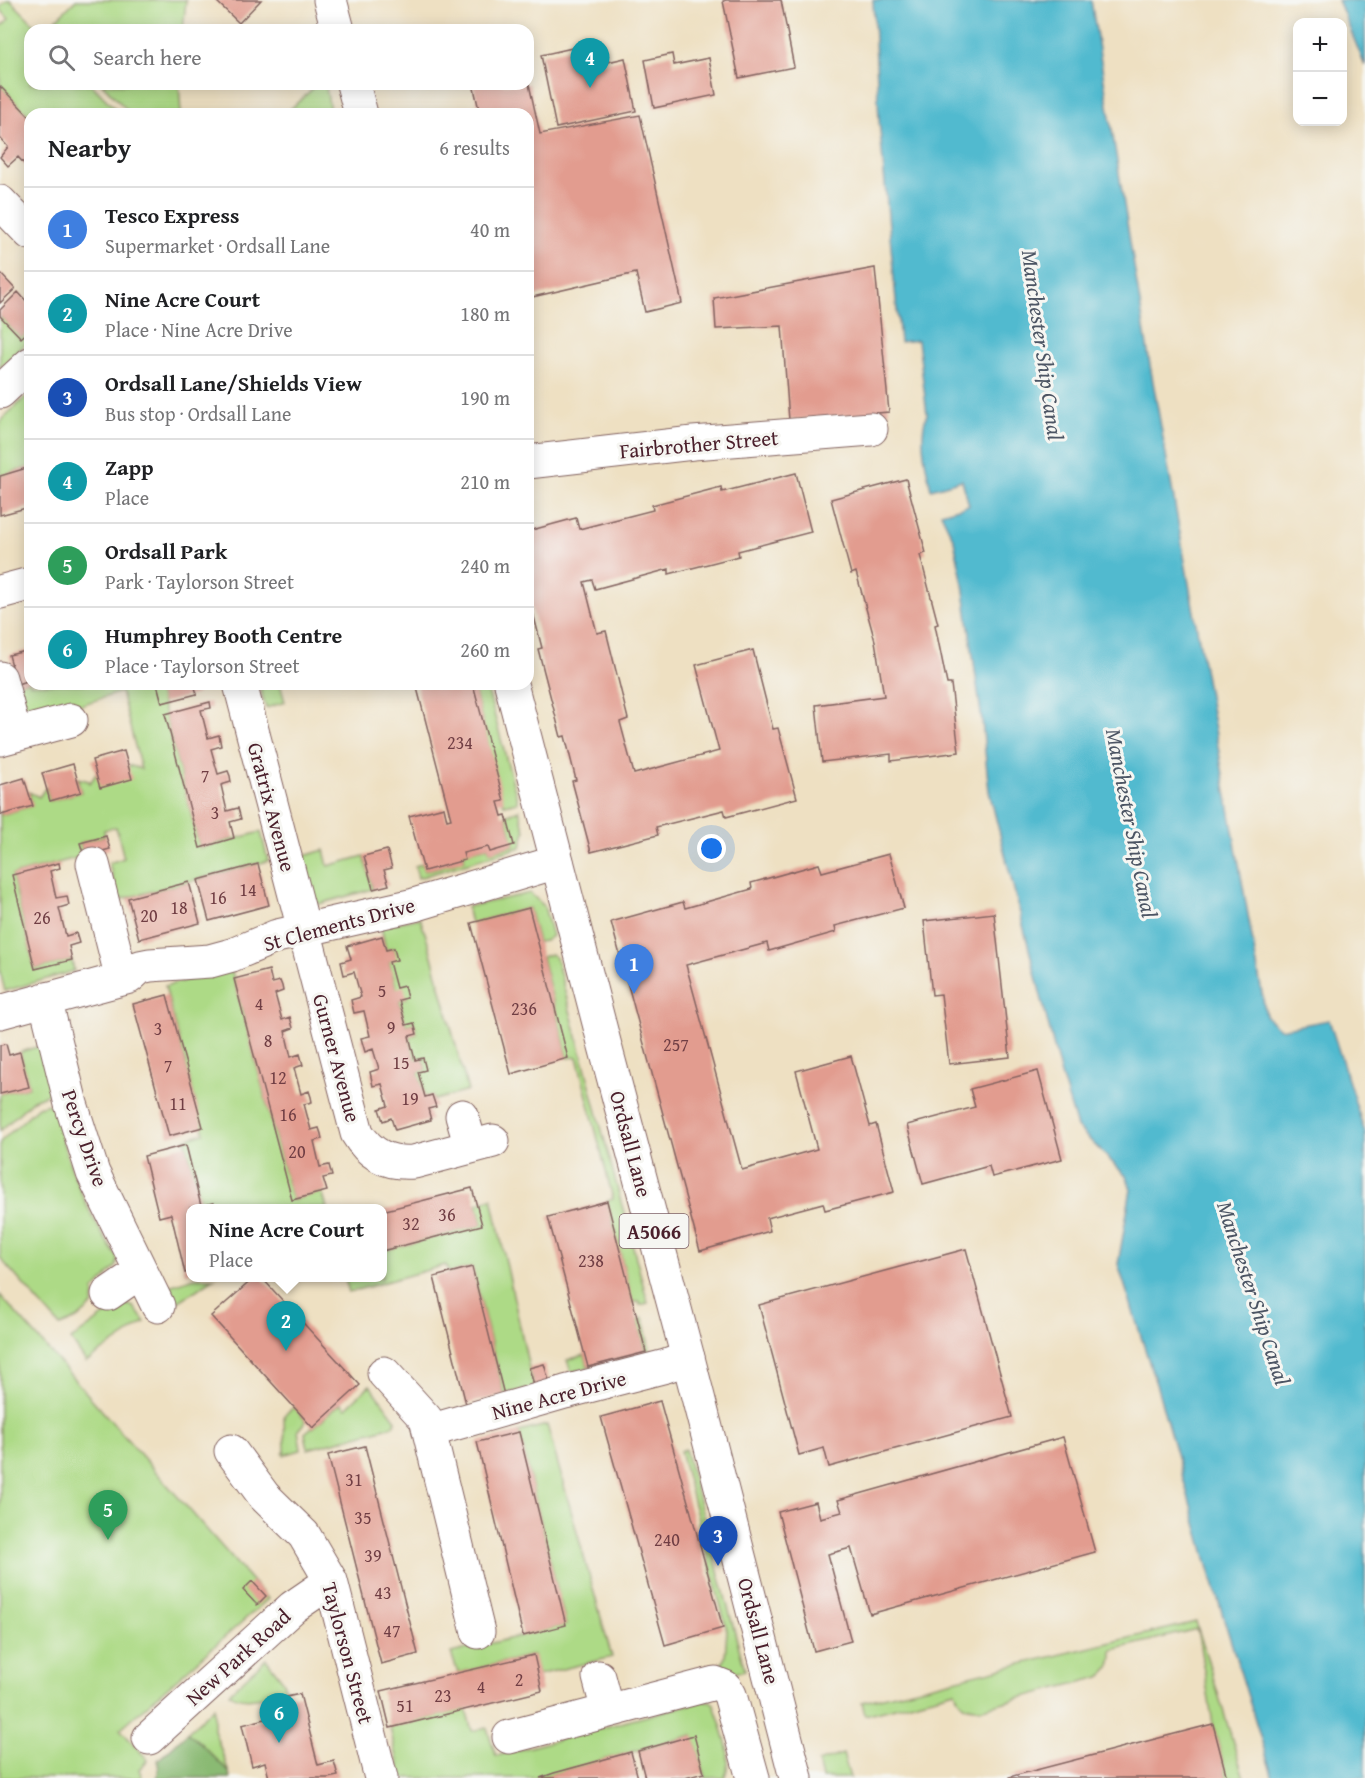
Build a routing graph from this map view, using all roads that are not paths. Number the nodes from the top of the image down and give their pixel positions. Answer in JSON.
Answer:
{"nodes":[{"id":1,"x":330,"y":0,"type":"edge"},
{"id":2,"x":336,"y":24,"type":"edge"},
{"id":3,"x":355,"y":90,"type":"edge"},
{"id":4,"x":359,"y":108,"type":"edge"},
{"id":5,"x":0,"y":202,"type":"edge"},
{"id":6,"x":24,"y":227,"type":"edge"},
{"id":7,"x":24,"y":370,"type":"edge"},
{"id":8,"x":0,"y":392,"type":"edge"},
{"id":9,"x":871,"y":429,"type":"dead end"},
{"id":10,"x":534,"y":461,"type":"edge"},
{"id":11,"x":24,"y":586,"type":"edge"},
{"id":12,"x":0,"y":592,"type":"edge"},
{"id":13,"x":0,"y":678,"type":"edge"},
{"id":14,"x":242,"y":690,"type":"edge"},
{"id":15,"x":513,"y":690,"type":"edge"},
{"id":16,"x":70,"y":720,"type":"dead end"},
{"id":17,"x":8,"y":737,"type":"edge"},
{"id":18,"x":557,"y":862,"type":"junction"},
{"id":19,"x":93,"y":864,"type":"dead end"},
{"id":20,"x":304,"y":930,"type":"junction"},
{"id":21,"x":122,"y":979,"type":"junction"},
{"id":22,"x":45,"y":999,"type":"junction"},
{"id":23,"x":0,"y":1012,"type":"edge"},
{"id":24,"x":462,"y":1116,"type":"dead end"},
{"id":25,"x":140,"y":1272,"type":"junction"},
{"id":26,"x":108,"y":1294,"type":"dead end"},
{"id":27,"x":158,"y":1306,"type":"dead end"},
{"id":28,"x":688,"y":1359,"type":"junction"},
{"id":29,"x":384,"y":1373,"type":"dead end"},
{"id":30,"x":429,"y":1431,"type":"junction"},
{"id":31,"x":231,"y":1451,"type":"dead end"},
{"id":32,"x":331,"y":1581,"type":"junction"},
{"id":33,"x":478,"y":1632,"type":"dead end"},
{"id":34,"x":599,"y":1677,"type":"dead end"},
{"id":35,"x":608,"y":1712,"type":"junction"},
{"id":36,"x":509,"y":1737,"type":"dead end"},
{"id":37,"x":148,"y":1738,"type":"dead end"},
{"id":38,"x":381,"y":1778,"type":"edge"},
{"id":39,"x":753,"y":1778,"type":"edge"},
{"id":40,"x":796,"y":1778,"type":"edge"}],
"edges":[{"from":1,"to":2,"type":"street"},
{"from":3,"to":4,"type":"street"},
{"from":5,"to":6,"type":"street"},
{"from":7,"to":8,"type":"street"},
{"from":9,"to":10,"type":"street","name":"Fairbrother Street"},
{"from":11,"to":12,"type":"street"},
{"from":13,"to":17,"type":"street"},
{"from":14,"to":20,"type":"street","name":"Gratrix Avenue"},
{"from":15,"to":18,"type":"street","name":"Ordsall Lane","number":"A5066"},
{"from":16,"to":17,"type":"street"},
{"from":18,"to":20,"type":"street","name":"St Clements Drive"},
{"from":18,"to":28,"type":"street","name":"Ordsall Lane","number":"A5066"},
{"from":19,"to":21,"type":"street"},
{"from":20,"to":21,"type":"street","name":"St Clements Drive"},
{"from":20,"to":24,"type":"street","name":"Gurner Avenue"},
{"from":21,"to":22,"type":"street","name":"St Clements Drive"},
{"from":22,"to":23,"type":"street","name":"St Clements Drive"},
{"from":22,"to":25,"type":"street","name":"Percy Drive"},
{"from":25,"to":26,"type":"street"},
{"from":25,"to":27,"type":"street","name":"Percy Drive"},
{"from":28,"to":30,"type":"street","name":"Nine Acre Drive"},
{"from":28,"to":40,"type":"street","name":"Ordsall Lane","number":"A5066"},
{"from":29,"to":30,"type":"street"},
{"from":30,"to":33,"type":"street"},
{"from":31,"to":32,"type":"street","name":"Taylorson Street"},
{"from":32,"to":37,"type":"street","name":"New Park Road"},
{"from":32,"to":38,"type":"street","name":"Taylorson Street"},
{"from":34,"to":35,"type":"street"},
{"from":35,"to":36,"type":"street"},
{"from":35,"to":39,"type":"street"}]}
